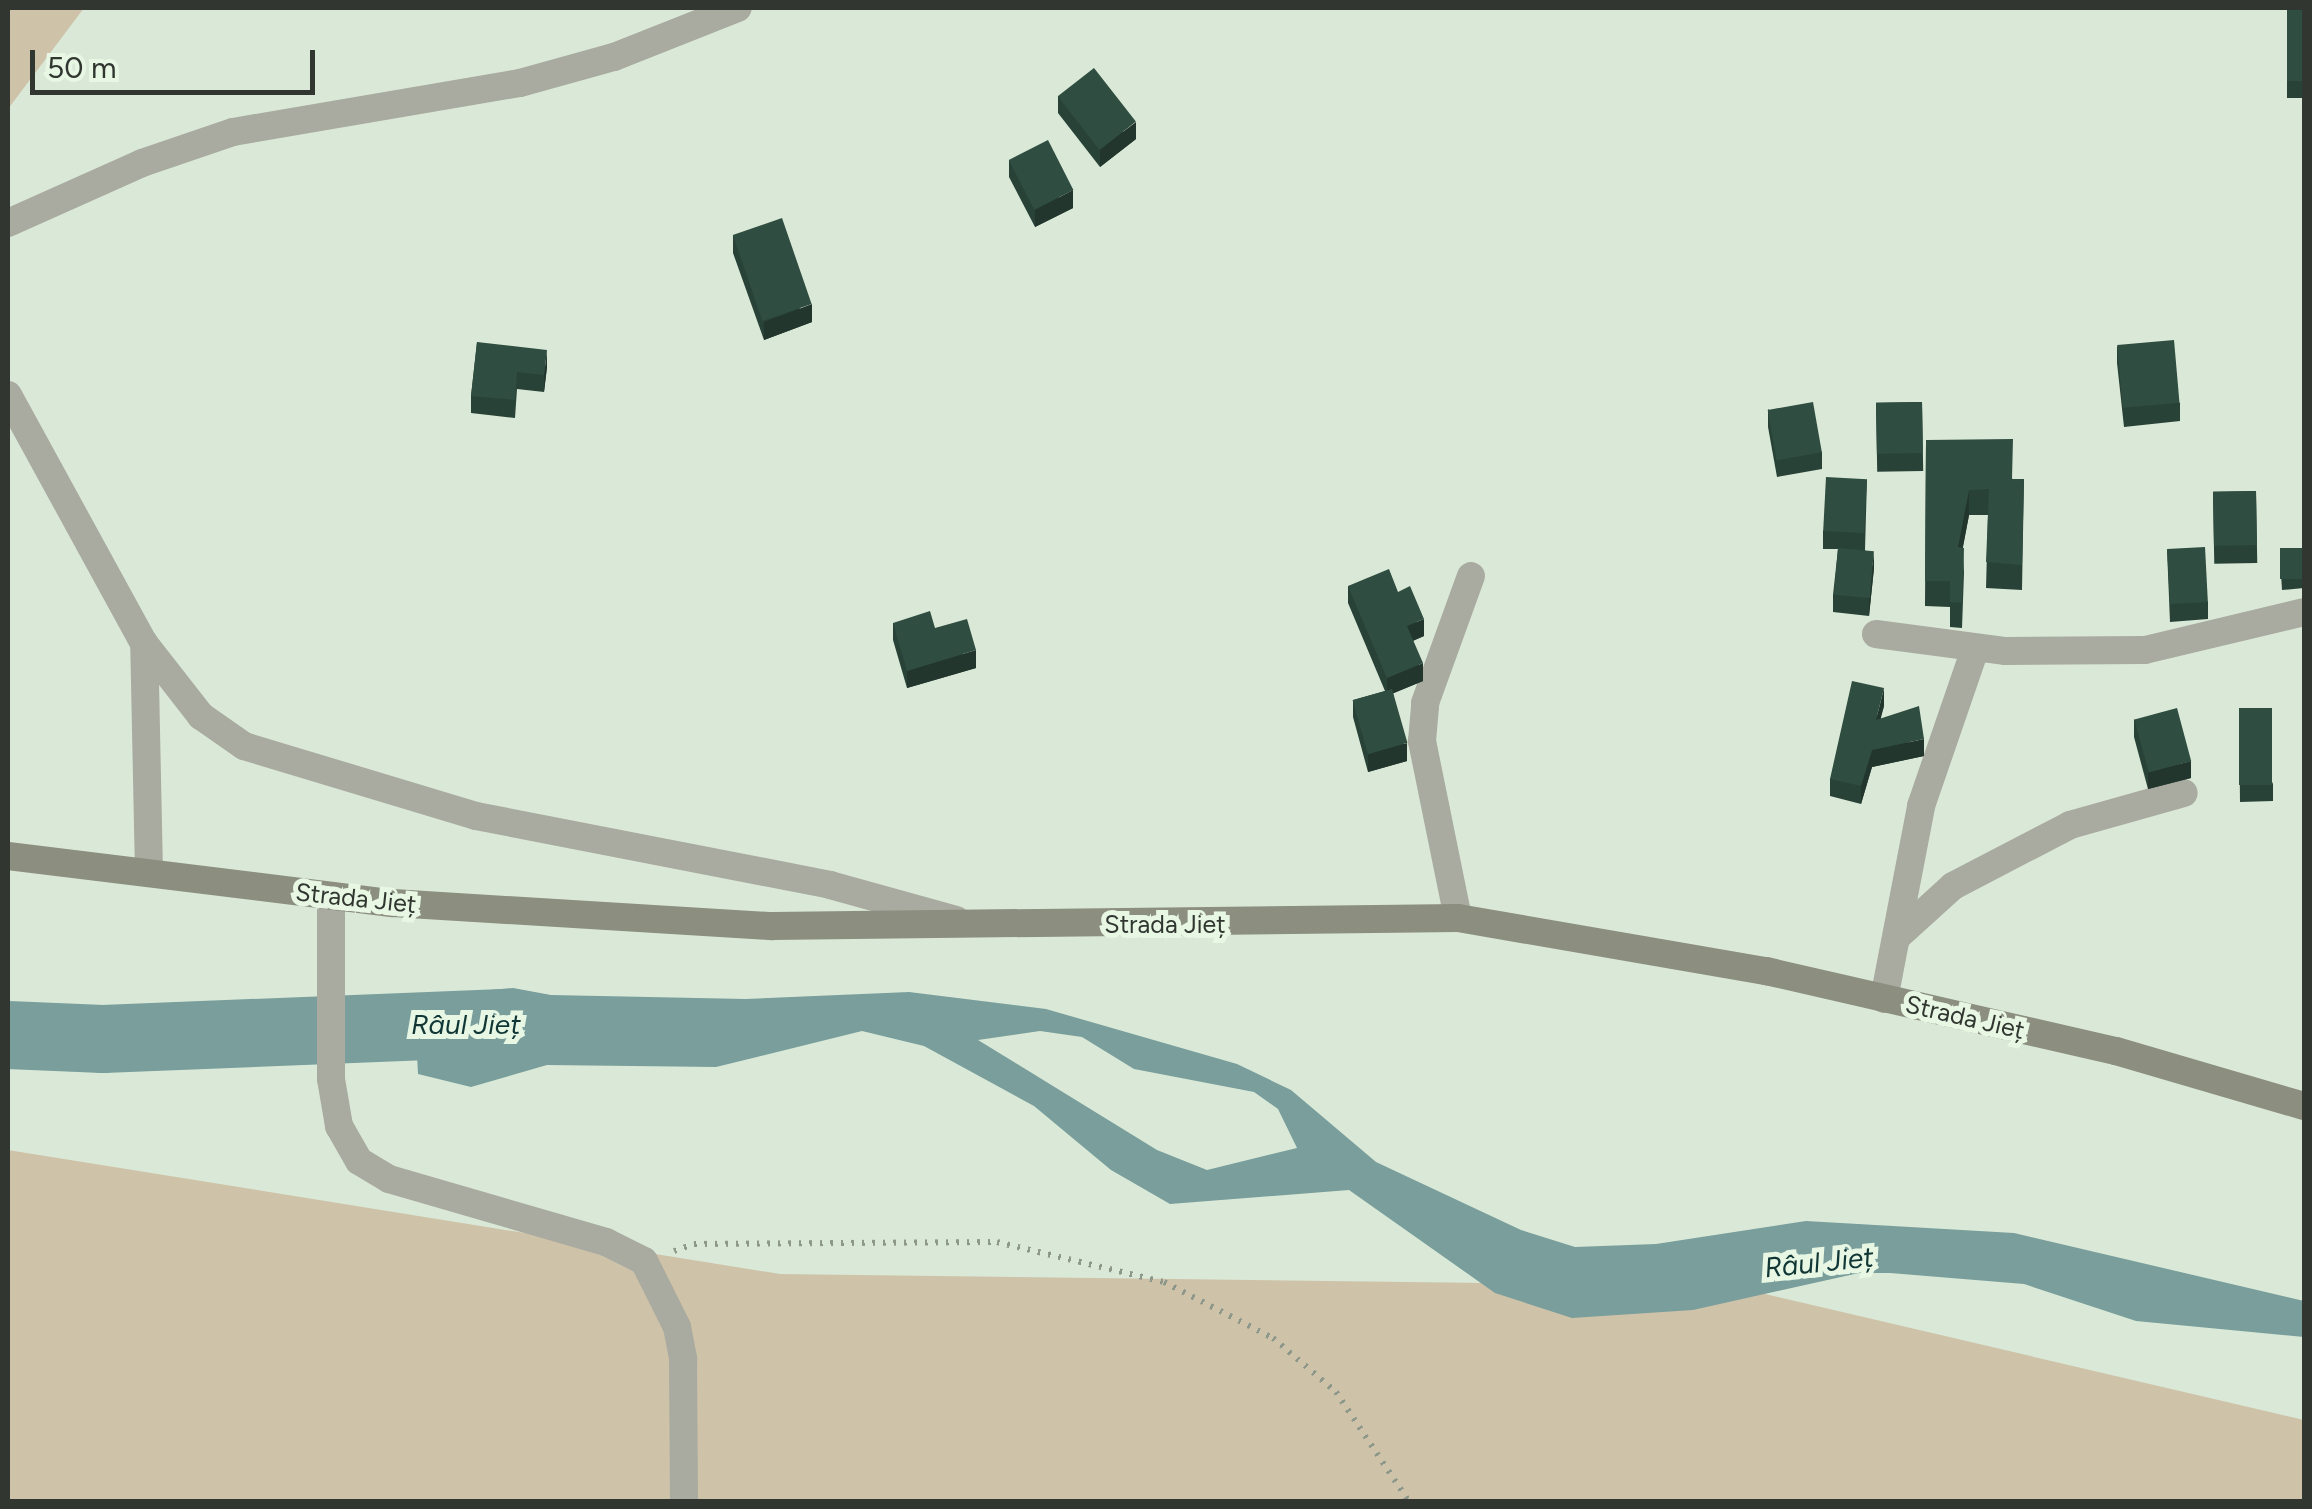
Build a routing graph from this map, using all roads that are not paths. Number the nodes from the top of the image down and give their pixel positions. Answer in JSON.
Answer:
{"nodes":[{"id":1,"x":738,"y":8,"type":"edge"},
{"id":2,"x":8,"y":223,"type":"edge"},
{"id":3,"x":8,"y":395,"type":"edge"},
{"id":4,"x":1471,"y":576,"type":"dead end"},
{"id":5,"x":2304,"y":612,"type":"edge"},
{"id":6,"x":1876,"y":634,"type":"dead end"},
{"id":7,"x":144,"y":643,"type":"junction"},
{"id":8,"x":1976,"y":649,"type":"junction"},
{"id":9,"x":2184,"y":793,"type":"dead end"},
{"id":10,"x":8,"y":856,"type":"edge"},
{"id":11,"x":149,"y":873,"type":"junction"},
{"id":12,"x":330,"y":896,"type":"junction"},
{"id":13,"x":1458,"y":918,"type":"junction"},
{"id":14,"x":972,"y":924,"type":"junction"},
{"id":15,"x":1899,"y":935,"type":"junction"},
{"id":16,"x":1884,"y":998,"type":"junction"},
{"id":17,"x":2304,"y":1106,"type":"edge"},
{"id":18,"x":684,"y":1502,"type":"edge"}],
"edges":[{"from":1,"to":2,"type":"street"},
{"from":3,"to":7,"type":"street"},
{"from":4,"to":13,"type":"street"},
{"from":5,"to":8,"type":"street"},
{"from":6,"to":8,"type":"street"},
{"from":7,"to":11,"type":"street"},
{"from":7,"to":14,"type":"street"},
{"from":8,"to":15,"type":"street"},
{"from":9,"to":15,"type":"street"},
{"from":10,"to":11,"type":"main road","name":"Strada Jieț"},
{"from":11,"to":12,"type":"main road","name":"Strada Jieț"},
{"from":12,"to":14,"type":"main road","name":"Strada Jieț"},
{"from":12,"to":18,"type":"street"},
{"from":13,"to":14,"type":"main road","name":"Strada Jieț"},
{"from":13,"to":16,"type":"main road","name":"Strada Jieț"},
{"from":15,"to":16,"type":"street"},
{"from":16,"to":17,"type":"main road","name":"Strada Jieț"}]}
